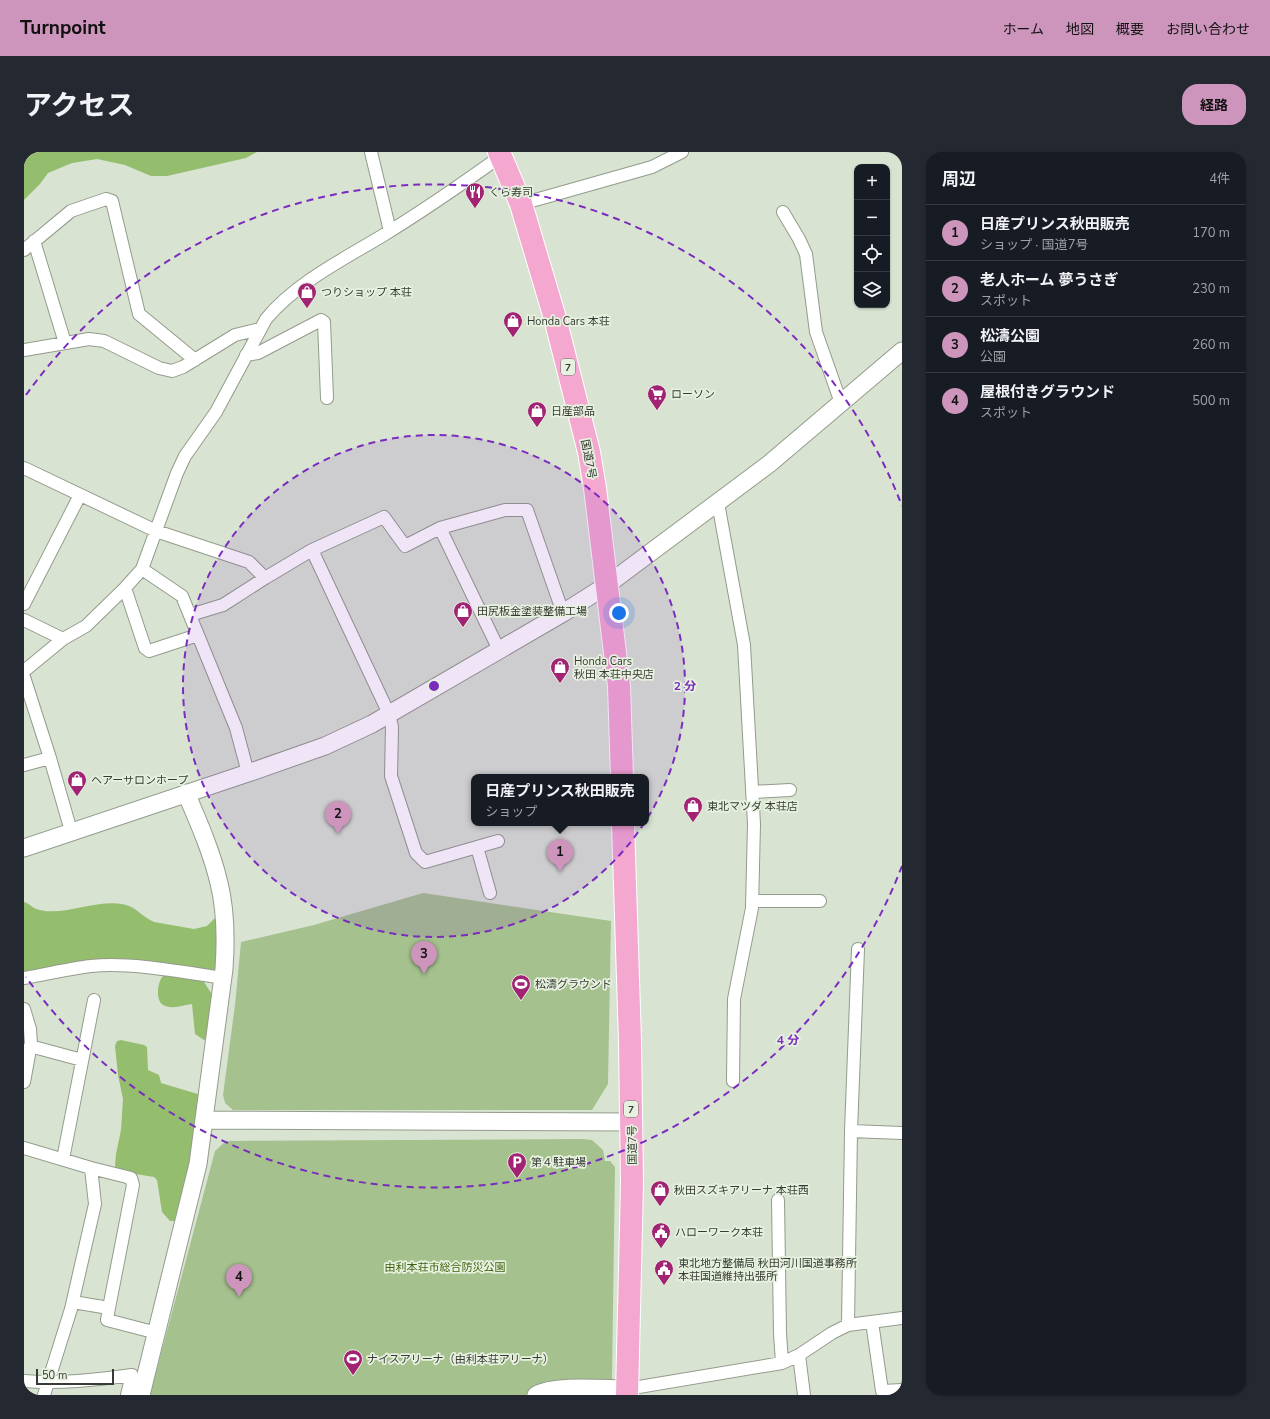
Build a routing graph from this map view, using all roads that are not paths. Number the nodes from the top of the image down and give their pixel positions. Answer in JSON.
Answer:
{"nodes":[{"id":1,"x":371,"y":152,"type":"edge"},
{"id":2,"x":682,"y":152,"type":"edge"},
{"id":3,"x":500,"y":154,"type":"edge"},
{"id":4,"x":521,"y":204,"type":"junction"},
{"id":5,"x":783,"y":212,"type":"dead end"},
{"id":6,"x":390,"y":230,"type":"junction"},
{"id":7,"x":34,"y":241,"type":"junction"},
{"id":8,"x":24,"y":250,"type":"edge"},
{"id":9,"x":260,"y":329,"type":"junction"},
{"id":10,"x":65,"y":343,"type":"junction"},
{"id":11,"x":24,"y":350,"type":"edge"},
{"id":12,"x":902,"y":351,"type":"edge"},
{"id":13,"x":246,"y":355,"type":"junction"},
{"id":14,"x":195,"y":360,"type":"junction"},
{"id":15,"x":327,"y":398,"type":"dead end"},
{"id":16,"x":841,"y":403,"type":"junction"},
{"id":17,"x":24,"y":468,"type":"edge"},
{"id":18,"x":80,"y":495,"type":"junction"},
{"id":19,"x":718,"y":503,"type":"junction"},
{"id":20,"x":440,"y":528,"type":"junction"},
{"id":21,"x":156,"y":531,"type":"junction"},
{"id":22,"x":312,"y":550,"type":"junction"},
{"id":23,"x":142,"y":569,"type":"junction"},
{"id":24,"x":265,"y":578,"type":"junction"},
{"id":25,"x":607,"y":585,"type":"junction"},
{"id":26,"x":125,"y":588,"type":"junction"},
{"id":27,"x":24,"y":604,"type":"edge"},
{"id":28,"x":563,"y":613,"type":"junction"},
{"id":29,"x":190,"y":615,"type":"junction"},
{"id":30,"x":24,"y":620,"type":"edge"},
{"id":31,"x":198,"y":635,"type":"junction"},
{"id":32,"x":64,"y":639,"type":"junction"},
{"id":33,"x":499,"y":650,"type":"junction"},
{"id":34,"x":24,"y":671,"type":"edge"},
{"id":35,"x":24,"y":677,"type":"edge"},
{"id":36,"x":389,"y":714,"type":"junction"},
{"id":37,"x":50,"y":758,"type":"junction"},
{"id":38,"x":24,"y":765,"type":"edge"},
{"id":39,"x":248,"y":773,"type":"junction"},
{"id":40,"x":622,"y":774,"type":"edge"},
{"id":41,"x":790,"y":790,"type":"dead end"},
{"id":42,"x":752,"y":792,"type":"junction"},
{"id":43,"x":186,"y":794,"type":"junction"},
{"id":44,"x":623,"y":826,"type":"edge"},
{"id":45,"x":72,"y":832,"type":"junction"},
{"id":46,"x":498,"y":841,"type":"dead end"},
{"id":47,"x":477,"y":847,"type":"junction"},
{"id":48,"x":24,"y":848,"type":"edge"},
{"id":49,"x":490,"y":893,"type":"dead end"},
{"id":50,"x":820,"y":900,"type":"dead end"},
{"id":51,"x":752,"y":902,"type":"junction"},
{"id":52,"x":858,"y":949,"type":"dead end"},
{"id":53,"x":24,"y":978,"type":"edge"},
{"id":54,"x":223,"y":978,"type":"junction"},
{"id":55,"x":94,"y":1000,"type":"dead end"},
{"id":56,"x":24,"y":1009,"type":"edge"},
{"id":57,"x":30,"y":1046,"type":"junction"},
{"id":58,"x":82,"y":1060,"type":"junction"},
{"id":59,"x":732,"y":1081,"type":"dead end"},
{"id":60,"x":24,"y":1082,"type":"edge"},
{"id":61,"x":204,"y":1120,"type":"junction"},
{"id":62,"x":631,"y":1122,"type":"junction"},
{"id":63,"x":851,"y":1131,"type":"junction"},
{"id":64,"x":902,"y":1133,"type":"edge"},
{"id":65,"x":24,"y":1148,"type":"edge"},
{"id":66,"x":63,"y":1159,"type":"junction"},
{"id":67,"x":91,"y":1168,"type":"junction"},
{"id":68,"x":778,"y":1200,"type":"dead end"},
{"id":69,"x":72,"y":1302,"type":"junction"},
{"id":70,"x":109,"y":1308,"type":"junction"},
{"id":71,"x":902,"y":1318,"type":"edge"},
{"id":72,"x":872,"y":1322,"type":"junction"},
{"id":73,"x":848,"y":1325,"type":"junction"},
{"id":74,"x":157,"y":1333,"type":"junction"},
{"id":75,"x":799,"y":1355,"type":"junction"},
{"id":76,"x":782,"y":1363,"type":"junction"},
{"id":77,"x":24,"y":1381,"type":"edge"},
{"id":78,"x":48,"y":1383,"type":"junction"},
{"id":79,"x":902,"y":1390,"type":"edge"},
{"id":80,"x":627,"y":1392,"type":"edge"},
{"id":81,"x":44,"y":1395,"type":"edge"},
{"id":82,"x":127,"y":1395,"type":"edge"},
{"id":83,"x":141,"y":1395,"type":"edge"},
{"id":84,"x":536,"y":1395,"type":"edge"},
{"id":85,"x":804,"y":1395,"type":"edge"}],
"edges":[{"from":1,"to":6,"type":"street"},
{"from":2,"to":4,"type":"street"},
{"from":3,"to":4,"type":"highway","name":"国道7号","number":"7"},
{"from":3,"to":6,"type":"street"},
{"from":4,"to":25,"type":"highway","name":"国道7号","number":"7"},
{"from":5,"to":16,"type":"street"},
{"from":6,"to":9,"type":"street"},
{"from":7,"to":8,"type":"street"},
{"from":7,"to":10,"type":"street"},
{"from":7,"to":14,"type":"street"},
{"from":9,"to":13,"type":"street"},
{"from":9,"to":14,"type":"street"},
{"from":10,"to":11,"type":"street"},
{"from":10,"to":14,"type":"street"},
{"from":12,"to":16,"type":"street"},
{"from":13,"to":15,"type":"street"},
{"from":13,"to":21,"type":"street"},
{"from":16,"to":19,"type":"street"},
{"from":17,"to":18,"type":"street"},
{"from":18,"to":21,"type":"street"},
{"from":18,"to":27,"type":"street"},
{"from":19,"to":25,"type":"street"},
{"from":19,"to":42,"type":"street"},
{"from":20,"to":22,"type":"street"},
{"from":20,"to":28,"type":"street"},
{"from":20,"to":33,"type":"street"},
{"from":21,"to":23,"type":"street"},
{"from":21,"to":24,"type":"street"},
{"from":22,"to":24,"type":"street"},
{"from":22,"to":36,"type":"street"},
{"from":23,"to":26,"type":"street"},
{"from":23,"to":29,"type":"street"},
{"from":24,"to":29,"type":"street"},
{"from":25,"to":28,"type":"street"},
{"from":25,"to":40,"type":"highway","name":"国道7号","number":"7"},
{"from":26,"to":31,"type":"street"},
{"from":26,"to":32,"type":"street"},
{"from":28,"to":33,"type":"street"},
{"from":29,"to":31,"type":"street"},
{"from":30,"to":32,"type":"street"},
{"from":31,"to":39,"type":"street"},
{"from":32,"to":34,"type":"street"},
{"from":33,"to":36,"type":"street"},
{"from":35,"to":37,"type":"street"},
{"from":36,"to":39,"type":"street"},
{"from":36,"to":47,"type":"street"},
{"from":37,"to":38,"type":"street"},
{"from":37,"to":45,"type":"street"},
{"from":39,"to":43,"type":"street"},
{"from":41,"to":42,"type":"street"},
{"from":42,"to":51,"type":"street"},
{"from":43,"to":45,"type":"street"},
{"from":43,"to":54,"type":"street"},
{"from":44,"to":62,"type":"highway","name":"国道7号","number":"7"},
{"from":45,"to":48,"type":"street"},
{"from":46,"to":47,"type":"street"},
{"from":47,"to":49,"type":"street"},
{"from":50,"to":51,"type":"street"},
{"from":51,"to":59,"type":"street"},
{"from":52,"to":63,"type":"street"},
{"from":53,"to":54,"type":"street"},
{"from":54,"to":61,"type":"street"},
{"from":55,"to":58,"type":"street"},
{"from":56,"to":57,"type":"street"},
{"from":57,"to":58,"type":"street"},
{"from":57,"to":60,"type":"street"},
{"from":58,"to":66,"type":"street"},
{"from":61,"to":62,"type":"street"},
{"from":61,"to":74,"type":"street"},
{"from":62,"to":80,"type":"highway","name":"国道7号","number":"7"},
{"from":63,"to":64,"type":"street"},
{"from":63,"to":73,"type":"street"},
{"from":65,"to":66,"type":"street"},
{"from":66,"to":67,"type":"street"},
{"from":67,"to":69,"type":"street"},
{"from":67,"to":70,"type":"street"},
{"from":68,"to":76,"type":"street"},
{"from":69,"to":70,"type":"street"},
{"from":69,"to":78,"type":"street"},
{"from":70,"to":74,"type":"street"},
{"from":71,"to":72,"type":"street"},
{"from":72,"to":73,"type":"street"},
{"from":72,"to":79,"type":"street"},
{"from":73,"to":75,"type":"street"},
{"from":74,"to":83,"type":"street"},
{"from":75,"to":76,"type":"street"},
{"from":75,"to":85,"type":"street"},
{"from":76,"to":80,"type":"street"},
{"from":77,"to":78,"type":"street"},
{"from":78,"to":81,"type":"street"},
{"from":78,"to":82,"type":"street"},
{"from":80,"to":84,"type":"street"}]}
